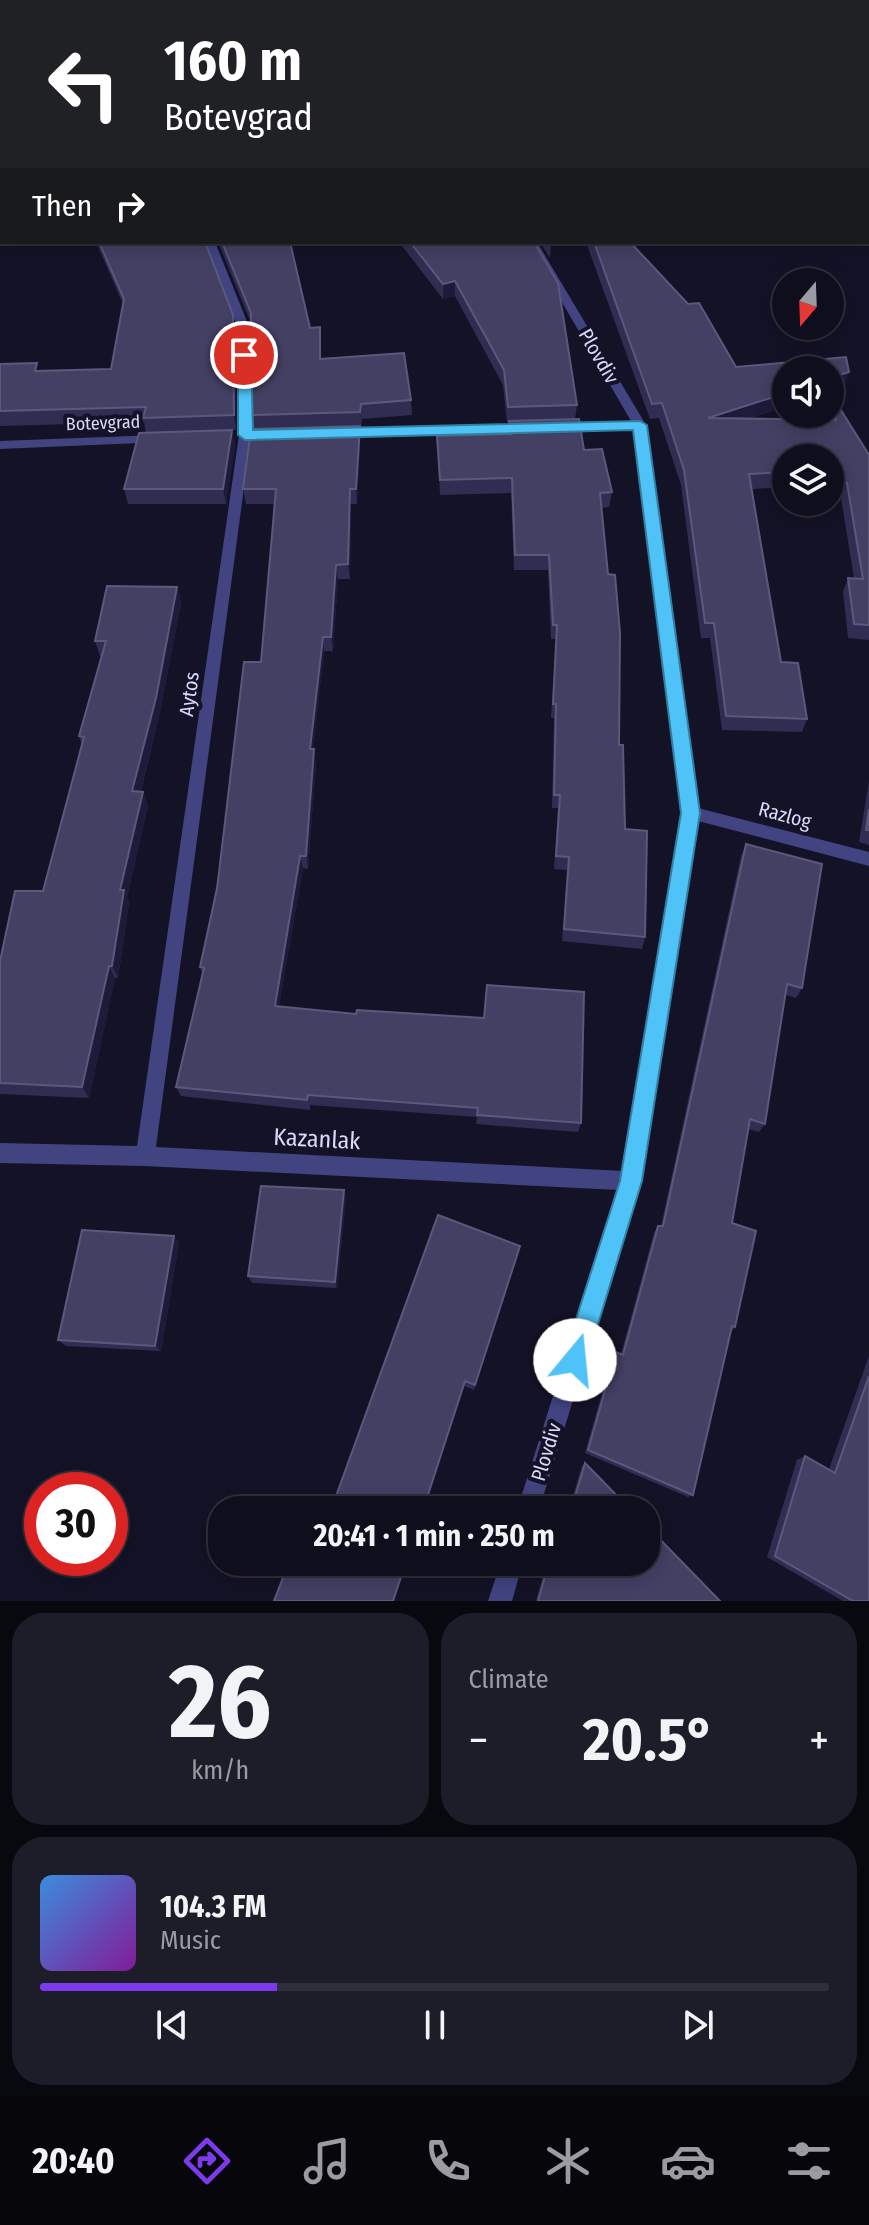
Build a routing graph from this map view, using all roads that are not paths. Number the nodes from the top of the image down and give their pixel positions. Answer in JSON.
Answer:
{"nodes":[{"id":1,"x":211,"y":244,"type":"edge"},
{"id":2,"x":533,"y":244,"type":"edge"},
{"id":3,"x":640,"y":425,"type":"junction"},
{"id":4,"x":324,"y":433,"type":"edge"},
{"id":5,"x":169,"y":438,"type":"edge"},
{"id":6,"x":0,"y":445,"type":"edge"},
{"id":7,"x":691,"y":813,"type":"junction"},
{"id":8,"x":869,"y":859,"type":"edge"},
{"id":9,"x":0,"y":1153,"type":"edge"},
{"id":10,"x":145,"y":1156,"type":"junction"},
{"id":11,"x":631,"y":1181,"type":"junction"},
{"id":12,"x":532,"y":1496,"type":"edge"},
{"id":13,"x":508,"y":1576,"type":"edge"},
{"id":14,"x":500,"y":1601,"type":"edge"}],
"edges":[{"from":1,"to":10,"type":"street","name":"Aytos"},
{"from":2,"to":3,"type":"street","name":"Plovdiv"},
{"from":3,"to":4,"type":"street"},
{"from":3,"to":7,"type":"street","name":"Plovdiv"},
{"from":5,"to":6,"type":"street","name":"Botevgrad"},
{"from":7,"to":8,"type":"street","name":"Razlog"},
{"from":7,"to":11,"type":"street","name":"Plovdiv"},
{"from":9,"to":10,"type":"street","name":"Kazanlak"},
{"from":10,"to":11,"type":"street","name":"Kazanlak"},
{"from":11,"to":12,"type":"street","name":"Plovdiv"},
{"from":13,"to":14,"type":"street"}]}
